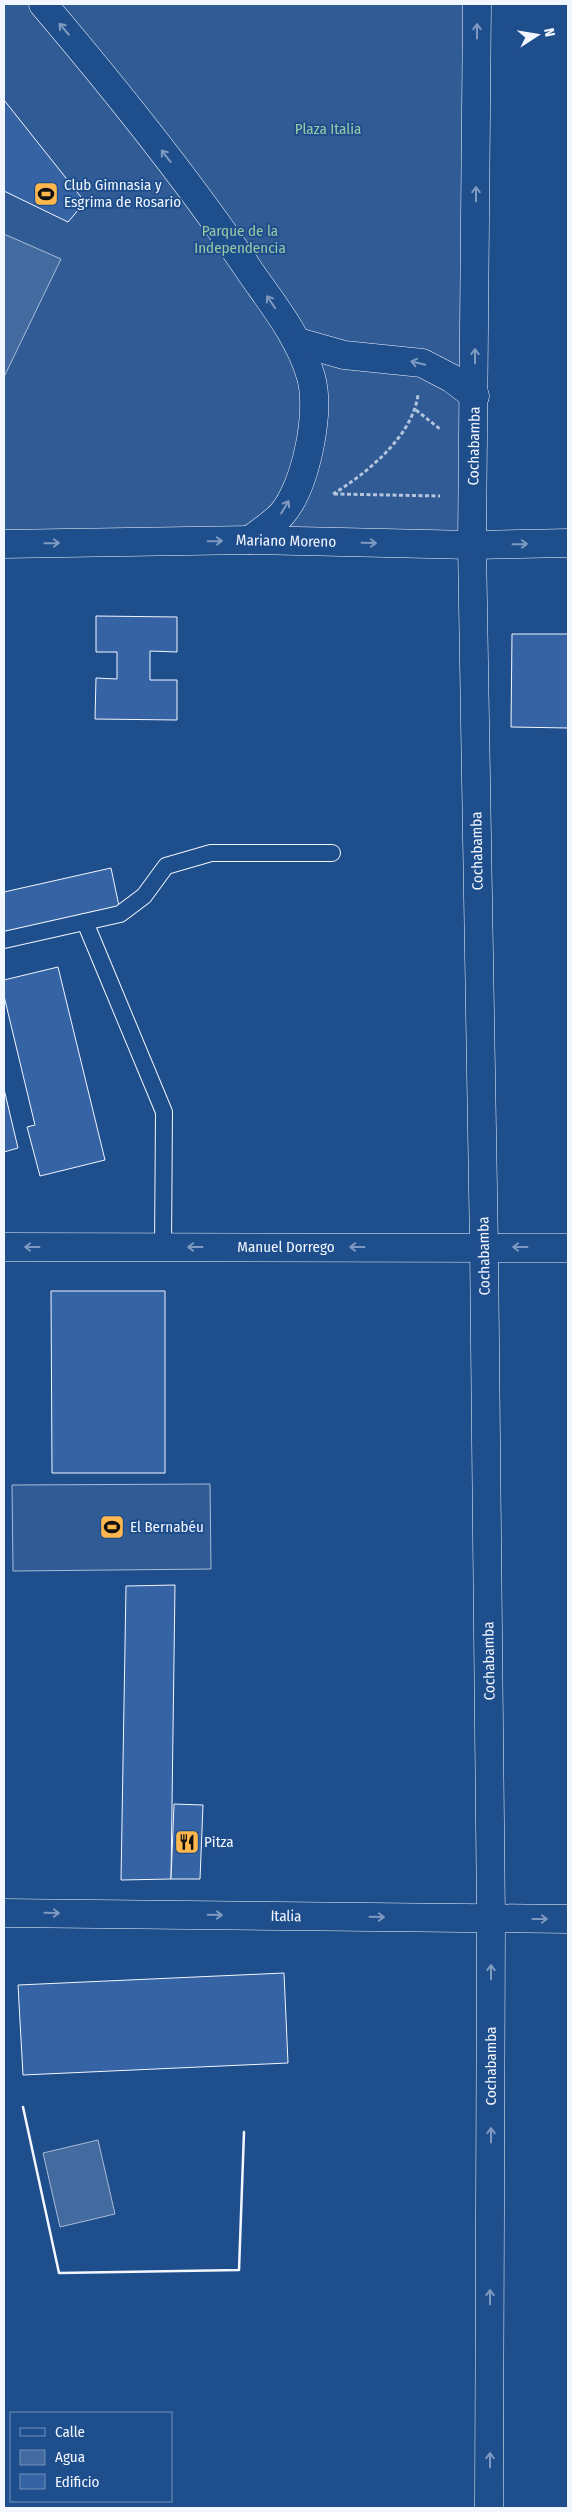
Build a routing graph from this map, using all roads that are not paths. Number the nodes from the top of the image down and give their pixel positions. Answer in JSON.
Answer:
{"nodes":[{"id":1,"x":43,"y":4,"type":"edge"},
{"id":2,"x":477,"y":4,"type":"edge"},
{"id":3,"x":298,"y":342,"type":"junction"},
{"id":4,"x":475,"y":396,"type":"junction"},
{"id":5,"x":250,"y":540,"type":"junction"},
{"id":6,"x":568,"y":543,"type":"edge"},
{"id":7,"x":4,"y":544,"type":"edge"},
{"id":8,"x":472,"y":545,"type":"junction"},
{"id":9,"x":332,"y":853,"type":"dead end"},
{"id":10,"x":84,"y":922,"type":"junction"},
{"id":11,"x":4,"y":940,"type":"edge"},
{"id":12,"x":4,"y":1247,"type":"edge"},
{"id":13,"x":163,"y":1247,"type":"junction"},
{"id":14,"x":484,"y":1247,"type":"junction"},
{"id":15,"x":568,"y":1248,"type":"edge"},
{"id":16,"x":4,"y":1913,"type":"edge"},
{"id":17,"x":491,"y":1919,"type":"junction"},
{"id":18,"x":568,"y":1919,"type":"edge"},
{"id":19,"x":489,"y":2508,"type":"edge"}],
"edges":[{"from":3,"to":1,"type":"street","one_way":true},
{"from":4,"to":2,"type":"street","name":"Cochabamba","one_way":true},
{"from":4,"to":3,"type":"street","one_way":true},
{"from":5,"to":3,"type":"street","one_way":true},
{"from":4,"to":8,"type":"street","name":"Cochabamba"},
{"from":7,"to":5,"type":"street","name":"Mariano Moreno","one_way":true},
{"from":5,"to":8,"type":"street","name":"Mariano Moreno","one_way":true},
{"from":8,"to":6,"type":"street","name":"Mariano Moreno","one_way":true},
{"from":8,"to":14,"type":"street","name":"Cochabamba"},
{"from":9,"to":10,"type":"lane"},
{"from":10,"to":11,"type":"lane"},
{"from":10,"to":13,"type":"lane"},
{"from":13,"to":12,"type":"street","name":"Manuel Dorrego","one_way":true},
{"from":14,"to":13,"type":"street","name":"Manuel Dorrego","one_way":true},
{"from":15,"to":14,"type":"street","name":"Manuel Dorrego","one_way":true},
{"from":14,"to":17,"type":"street","name":"Cochabamba"},
{"from":16,"to":17,"type":"street","name":"Italia","one_way":true},
{"from":17,"to":18,"type":"street","name":"Italia","one_way":true},
{"from":19,"to":17,"type":"street","name":"Cochabamba","one_way":true}]}
